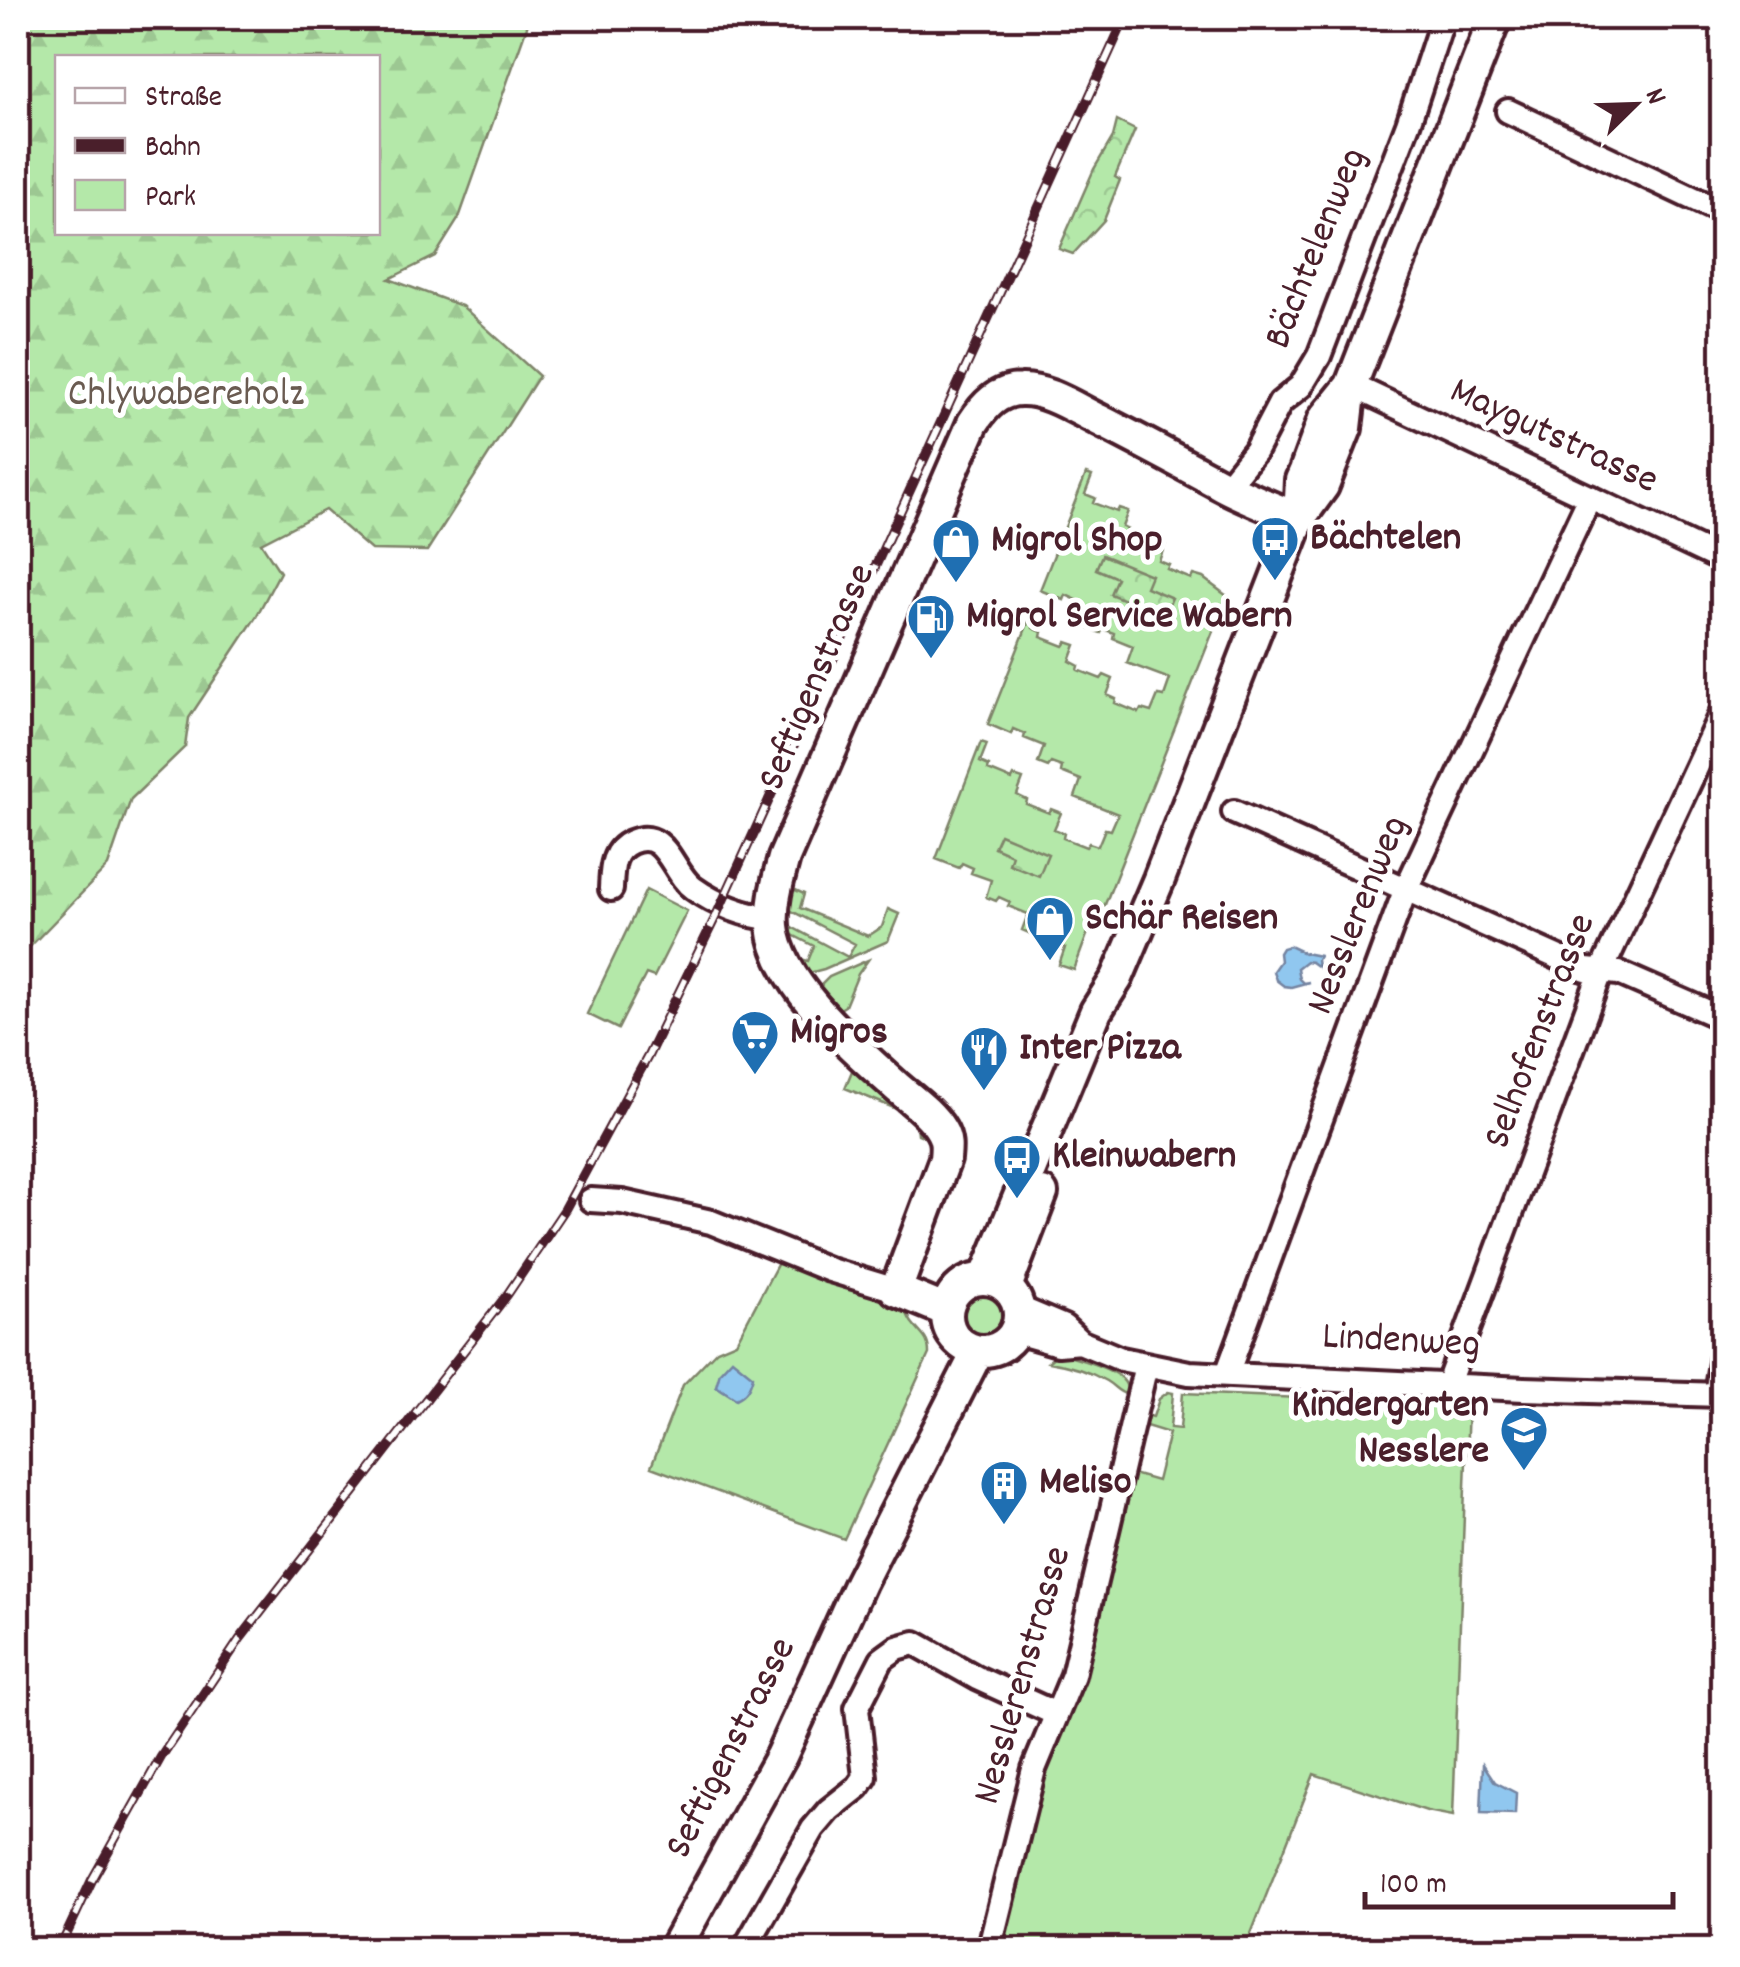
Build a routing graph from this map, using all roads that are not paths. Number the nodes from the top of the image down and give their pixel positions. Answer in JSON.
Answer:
{"nodes":[{"id":1,"x":1443,"y":18,"type":"edge"},
{"id":2,"x":1495,"y":18,"type":"edge"},
{"id":3,"x":1508,"y":111,"type":"dead end"},
{"id":4,"x":1719,"y":202,"type":"edge"},
{"id":5,"x":1350,"y":386,"type":"junction"},
{"id":6,"x":1226,"y":488,"type":"junction"},
{"id":7,"x":1590,"y":497,"type":"junction"},
{"id":8,"x":1300,"y":519,"type":"junction"},
{"id":9,"x":1722,"y":560,"type":"edge"},
{"id":10,"x":1722,"y":712,"type":"edge"},
{"id":11,"x":1234,"y":812,"type":"dead end"},
{"id":12,"x":611,"y":890,"type":"dead end"},
{"id":13,"x":1405,"y":891,"type":"junction"},
{"id":14,"x":773,"y":918,"type":"junction"},
{"id":15,"x":1602,"y":972,"type":"junction"},
{"id":16,"x":1722,"y":1018,"type":"edge"},
{"id":17,"x":591,"y":1200,"type":"dead end"},
{"id":18,"x":901,"y":1281,"type":"junction"},
{"id":19,"x":951,"y":1301,"type":"junction"},
{"id":20,"x":1006,"y":1302,"type":"junction"},
{"id":21,"x":968,"y":1347,"type":"junction"},
{"id":22,"x":1722,"y":1356,"type":"edge"},
{"id":23,"x":1146,"y":1365,"type":"junction"},
{"id":24,"x":1227,"y":1374,"type":"junction"},
{"id":25,"x":1447,"y":1386,"type":"junction"},
{"id":26,"x":1719,"y":1395,"type":"edge"},
{"id":27,"x":1056,"y":1714,"type":"junction"},
{"id":28,"x":674,"y":1950,"type":"edge"},
{"id":29,"x":744,"y":1950,"type":"edge"},
{"id":30,"x":989,"y":1950,"type":"edge"}],
"edges":[{"from":1,"to":6,"type":"street","name":"Bächtelenweg"},
{"from":2,"to":5,"type":"main road"},
{"from":3,"to":4,"type":"street"},
{"from":5,"to":7,"type":"street","name":"Maygutstrasse"},
{"from":5,"to":8,"type":"main road"},
{"from":6,"to":8,"type":"main road","name":"Seftigenstrasse"},
{"from":6,"to":14,"type":"main road","name":"Seftigenstrasse"},
{"from":7,"to":9,"type":"street","name":"Maygutstrasse"},
{"from":7,"to":13,"type":"street","name":"Nesslerenweg"},
{"from":8,"to":20,"type":"main road"},
{"from":10,"to":15,"type":"street","name":"Selhofenstrasse"},
{"from":11,"to":13,"type":"street"},
{"from":12,"to":14,"type":"street"},
{"from":13,"to":15,"type":"street"},
{"from":13,"to":24,"type":"street","name":"Nesslerenweg"},
{"from":14,"to":18,"type":"main road","name":"Seftigenstrasse"},
{"from":15,"to":16,"type":"street"},
{"from":15,"to":25,"type":"street","name":"Selhofenstrasse"},
{"from":17,"to":18,"type":"street"},
{"from":18,"to":19,"type":"main road"},
{"from":19,"to":20,"type":"main road"},
{"from":19,"to":21,"type":"main road"},
{"from":20,"to":21,"type":"main road"},
{"from":20,"to":23,"type":"street","name":"Lindenweg"},
{"from":21,"to":28,"type":"main road","name":"Seftigenstrasse"},
{"from":22,"to":26,"type":"street"},
{"from":23,"to":24,"type":"street","name":"Lindenweg"},
{"from":23,"to":27,"type":"street","name":"Nesslerenstrasse"},
{"from":24,"to":25,"type":"street","name":"Lindenweg"},
{"from":25,"to":26,"type":"street","name":"Lindenweg"},
{"from":27,"to":29,"type":"street"},
{"from":27,"to":30,"type":"street","name":"Nesslerenstrasse"}]}
